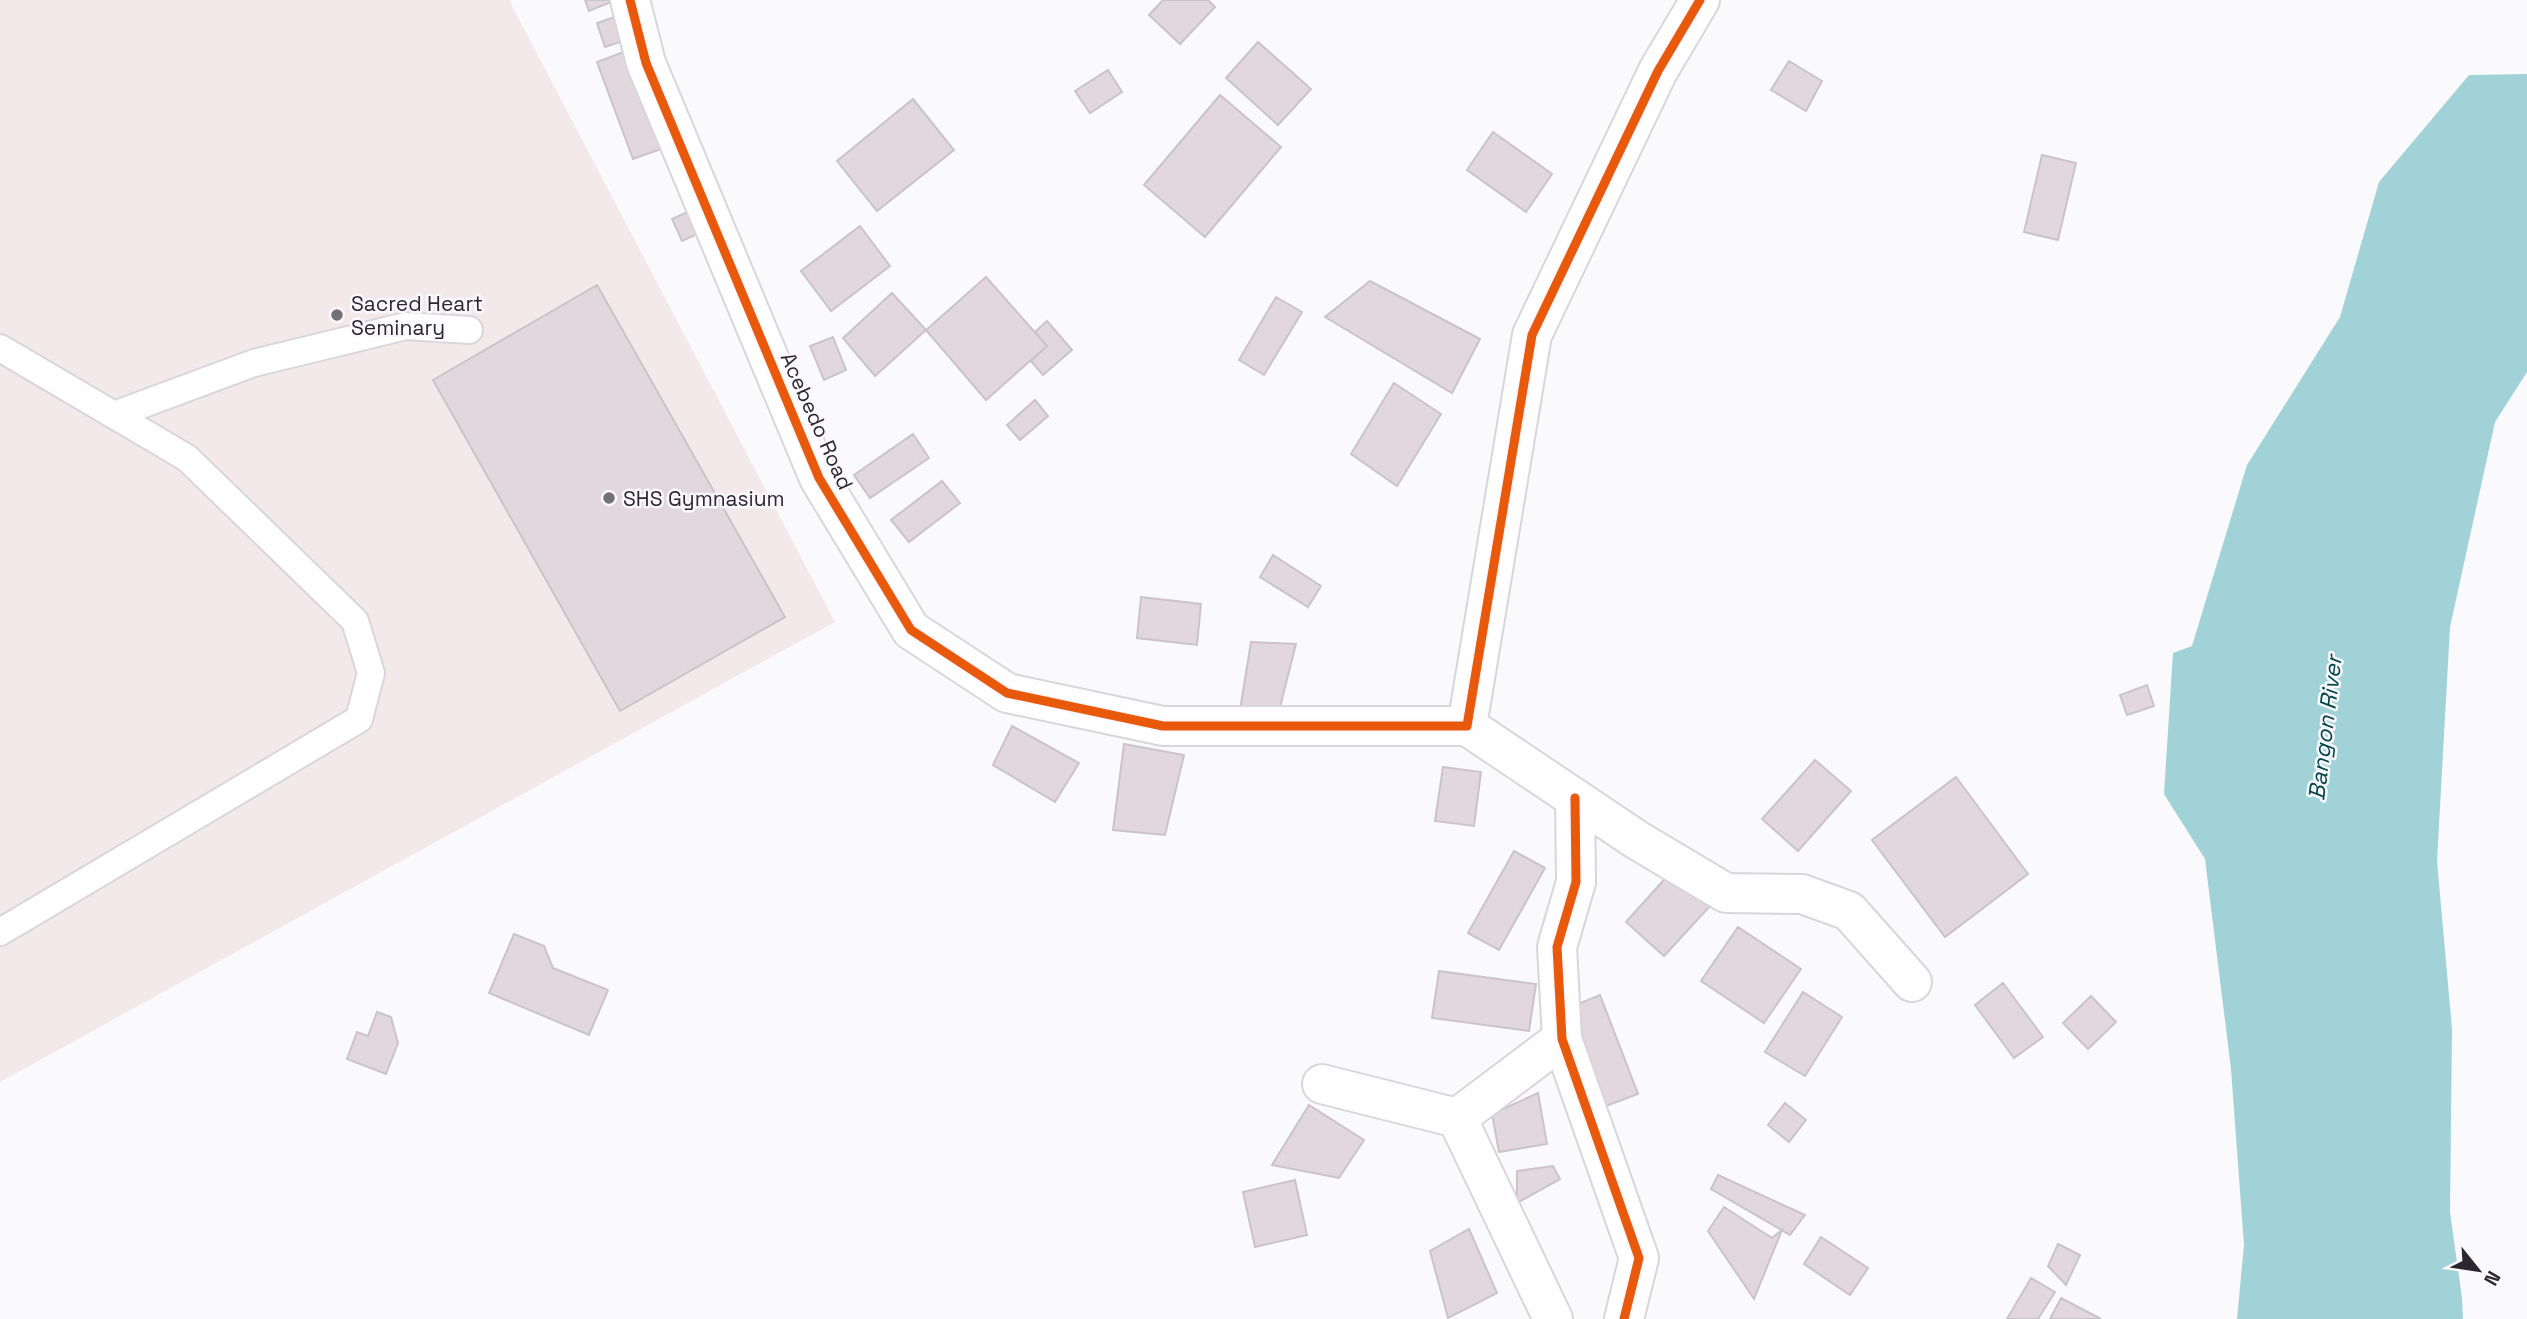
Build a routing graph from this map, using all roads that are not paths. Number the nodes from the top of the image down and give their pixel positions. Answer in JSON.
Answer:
{"nodes":[{"id":1,"x":631,"y":0,"type":"edge"},
{"id":2,"x":1700,"y":0,"type":"edge"},
{"id":3,"x":469,"y":330,"type":"dead end"},
{"id":4,"x":0,"y":348,"type":"edge"},
{"id":5,"x":114,"y":415,"type":"junction"},
{"id":6,"x":1467,"y":726,"type":"junction"},
{"id":7,"x":1575,"y":798,"type":"junction"},
{"id":8,"x":0,"y":932,"type":"edge"},
{"id":9,"x":1912,"y":982,"type":"dead end"},
{"id":10,"x":1562,"y":1039,"type":"junction"},
{"id":11,"x":1322,"y":1084,"type":"dead end"},
{"id":12,"x":1457,"y":1118,"type":"junction"},
{"id":13,"x":1553,"y":1319,"type":"edge"},
{"id":14,"x":1624,"y":1319,"type":"edge"}],
"edges":[{"from":1,"to":6,"type":"street","name":"Acebedo Road"},
{"from":2,"to":6,"type":"street"},
{"from":3,"to":5,"type":"lane"},
{"from":4,"to":5,"type":"lane"},
{"from":5,"to":8,"type":"lane"},
{"from":6,"to":7,"type":"street"},
{"from":7,"to":9,"type":"street"},
{"from":7,"to":10,"type":"street"},
{"from":10,"to":12,"type":"street"},
{"from":10,"to":14,"type":"street"},
{"from":11,"to":12,"type":"street"},
{"from":12,"to":13,"type":"street"}]}
